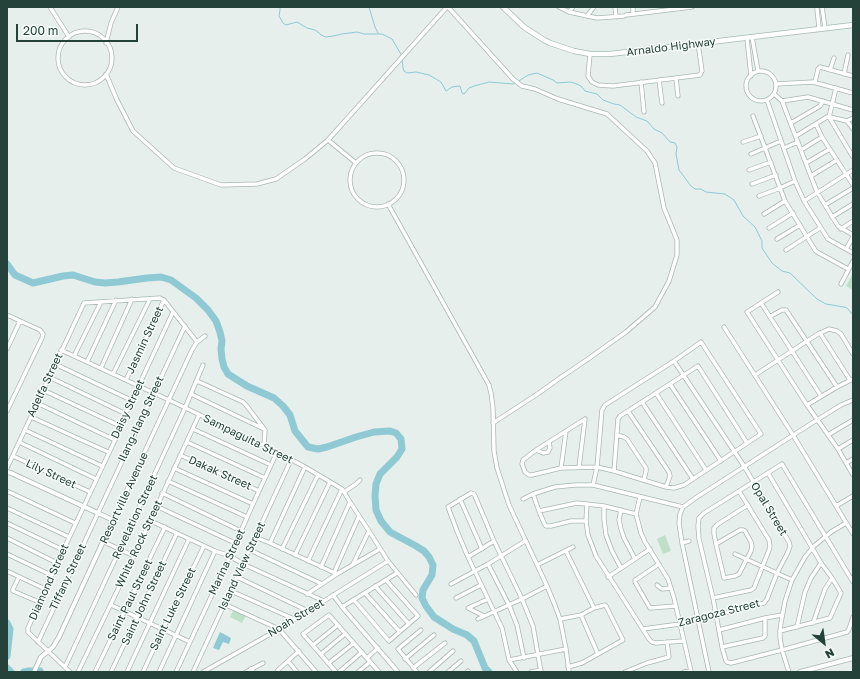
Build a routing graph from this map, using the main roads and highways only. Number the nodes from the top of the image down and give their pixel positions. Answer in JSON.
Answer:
{"nodes":[{"id":1,"x":503,"y":7,"type":"edge"},
{"id":2,"x":853,"y":25,"type":"edge"}],
"edges":[{"from":1,"to":2,"type":"main road","name":"Arnaldo Highway"}]}
